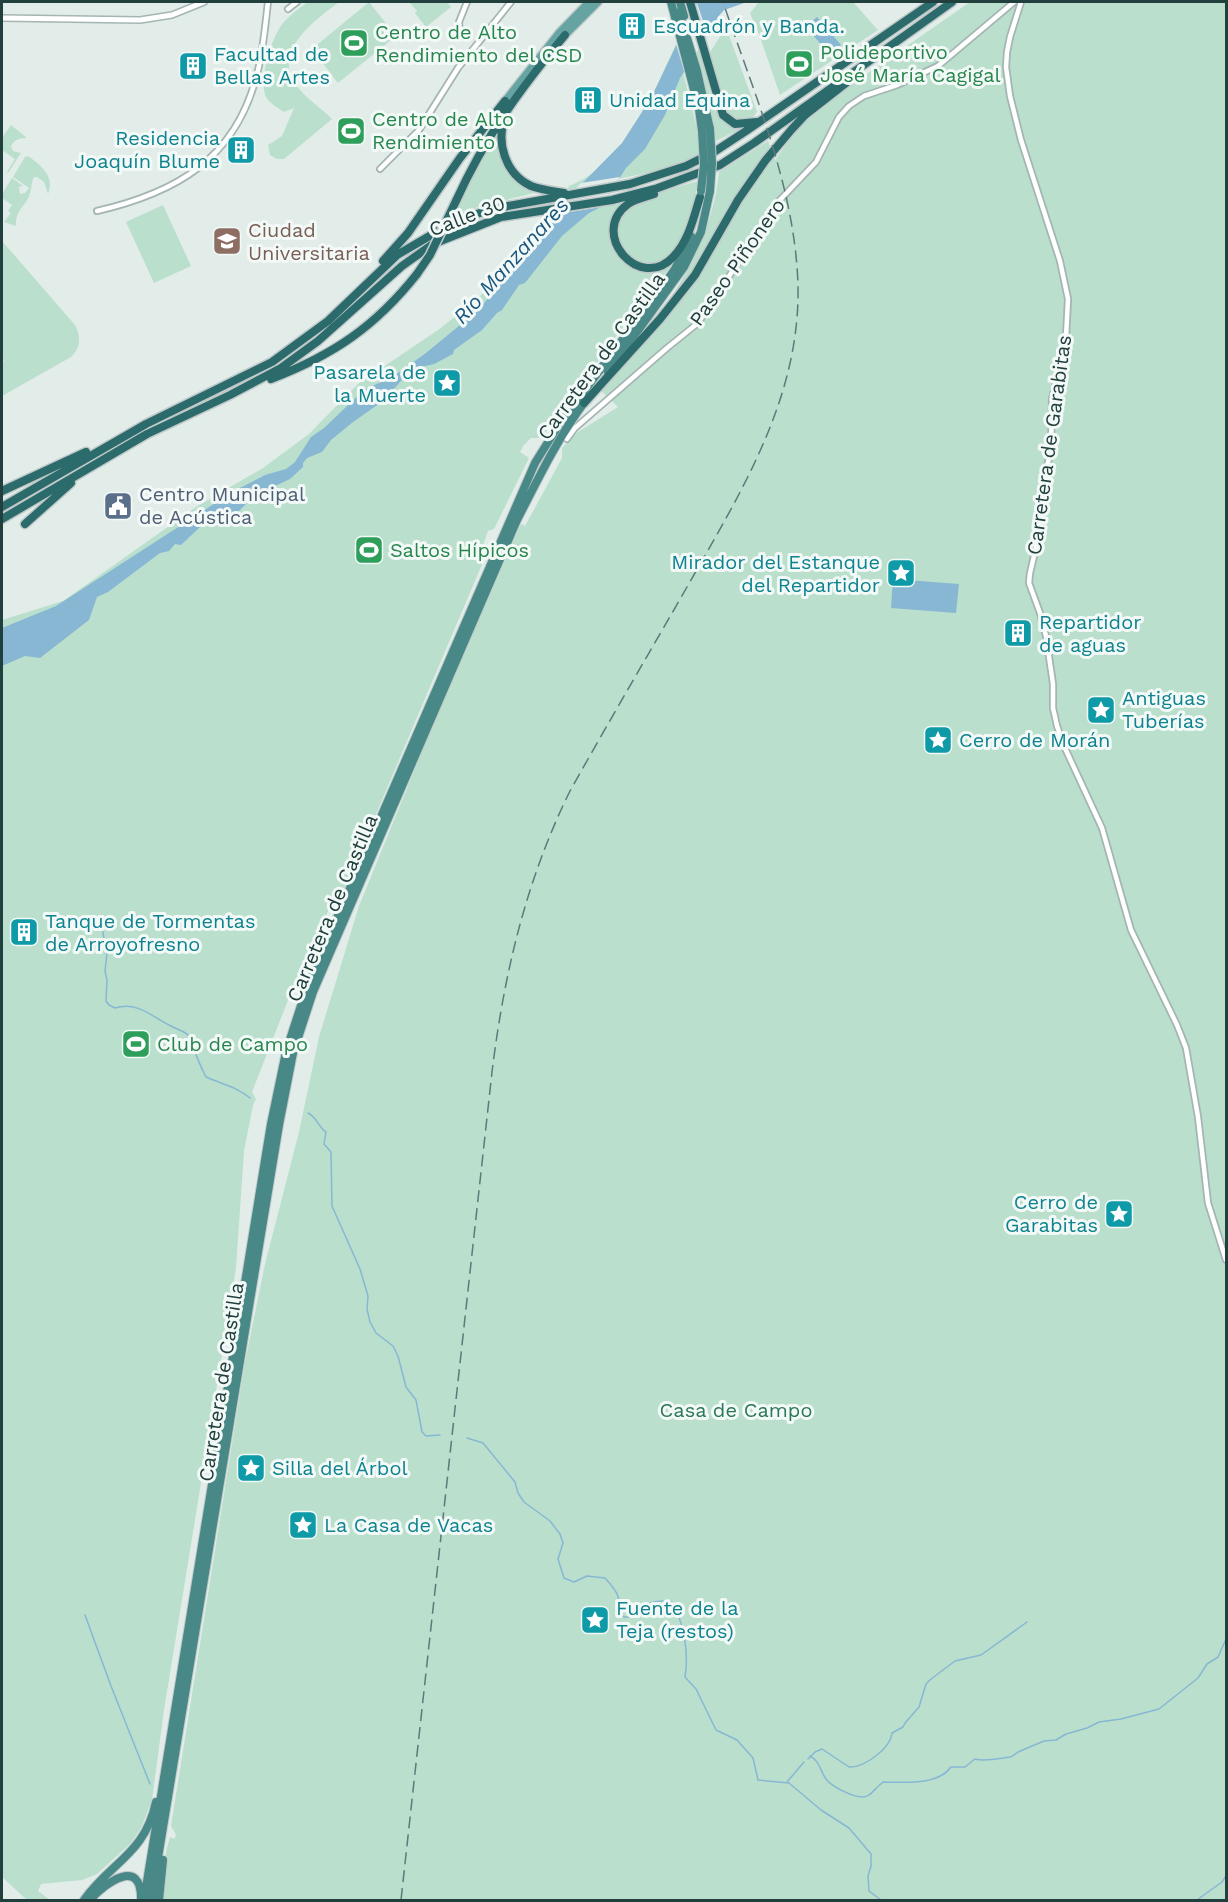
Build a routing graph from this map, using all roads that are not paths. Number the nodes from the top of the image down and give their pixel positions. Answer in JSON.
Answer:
{"nodes":[{"id":1,"x":204,"y":2,"type":"edge"},
{"id":2,"x":268,"y":2,"type":"edge"},
{"id":3,"x":297,"y":2,"type":"edge"},
{"id":4,"x":467,"y":2,"type":"edge"},
{"id":5,"x":511,"y":2,"type":"edge"},
{"id":6,"x":589,"y":2,"type":"edge"},
{"id":7,"x":598,"y":2,"type":"edge"},
{"id":8,"x":690,"y":2,"type":"edge"},
{"id":9,"x":933,"y":2,"type":"edge"},
{"id":10,"x":952,"y":2,"type":"edge"},
{"id":11,"x":1014,"y":2,"type":"edge"},
{"id":12,"x":1022,"y":2,"type":"edge"},
{"id":13,"x":673,"y":3,"type":"edge"},
{"id":14,"x":288,"y":9,"type":"dead end"},
{"id":15,"x":2,"y":18,"type":"edge"},
{"id":16,"x":460,"y":33,"type":"dead end"},
{"id":17,"x":906,"y":34,"type":"junction"},
{"id":18,"x":565,"y":35,"type":"joint"},
{"id":19,"x":684,"y":52,"type":"junction"},
{"id":20,"x":525,"y":85,"type":"junction"},
{"id":21,"x":505,"y":101,"type":"joint"},
{"id":22,"x":760,"y":122,"type":"junction"},
{"id":23,"x":706,"y":130,"type":"junction"},
{"id":24,"x":720,"y":165,"type":"junction"},
{"id":25,"x":380,"y":169,"type":"dead end"},
{"id":26,"x":571,"y":194,"type":"junction"},
{"id":27,"x":700,"y":194,"type":"junction"},
{"id":28,"x":97,"y":211,"type":"dead end"},
{"id":29,"x":335,"y":314,"type":"junction"},
{"id":30,"x":256,"y":382,"type":"junction"},
{"id":31,"x":584,"y":403,"type":"junction"},
{"id":32,"x":567,"y":439,"type":"dead end"},
{"id":33,"x":104,"y":447,"type":"junction"},
{"id":34,"x":87,"y":469,"type":"junction"},
{"id":35,"x":2,"y":491,"type":"edge"},
{"id":36,"x":2,"y":507,"type":"edge"},
{"id":37,"x":2,"y":519,"type":"edge"},
{"id":38,"x":25,"y":524,"type":"dead end"},
{"id":39,"x":284,"y":1078,"type":"junction"},
{"id":40,"x":275,"y":1124,"type":"junction"},
{"id":41,"x":1227,"y":1260,"type":"edge"},
{"id":42,"x":170,"y":1739,"type":"junction"},
{"id":43,"x":170,"y":1791,"type":"junction"},
{"id":44,"x":84,"y":1900,"type":"edge"},
{"id":45,"x":90,"y":1900,"type":"edge"},
{"id":46,"x":142,"y":1900,"type":"edge"},
{"id":47,"x":152,"y":1900,"type":"edge"},
{"id":48,"x":159,"y":1900,"type":"edge"}],
"edges":[{"from":1,"to":15,"type":"street"},
{"from":2,"to":28,"type":"street"},
{"from":3,"to":14,"type":"street"},
{"from":4,"to":16,"type":"street"},
{"from":5,"to":25,"type":"street"},
{"from":6,"to":21,"type":"main road"},
{"from":7,"to":18,"type":"main road"},
{"from":8,"to":22,"type":"highway"},
{"from":9,"to":22,"type":"highway","name":"Calle 30"},
{"from":10,"to":17,"type":"highway"},
{"from":11,"to":32,"type":"street","name":"Paseo Piñonero"},
{"from":12,"to":41,"type":"street","name":"Carretera de Garabitas"},
{"from":13,"to":19,"type":"highway","name":"Carretera de Castilla"},
{"from":13,"to":19,"type":"highway"},
{"from":13,"to":23,"type":"highway","name":"Carretera de Castilla"},
{"from":17,"to":24,"type":"highway","name":"Calle 30"},
{"from":17,"to":31,"type":"highway"},
{"from":18,"to":20,"type":"highway"},
{"from":19,"to":23,"type":"highway","name":"Carretera de Castilla"},
{"from":20,"to":26,"type":"highway"},
{"from":20,"to":30,"type":"highway","bridge":true},
{"from":21,"to":29,"type":"highway"},
{"from":22,"to":26,"type":"highway","name":"Calle 30"},
{"from":23,"to":27,"type":"highway","name":"Carretera de Castilla","bridge":true},
{"from":23,"to":31,"type":"highway","name":"Carretera de Castilla","bridge":true},
{"from":24,"to":27,"type":"highway"},
{"from":24,"to":30,"type":"highway","name":"Calle 30"},
{"from":26,"to":29,"type":"highway","name":"Calle 30"},
{"from":27,"to":39,"type":"highway","name":"Carretera de Castilla"},
{"from":29,"to":33,"type":"highway","name":"Calle 30"},
{"from":30,"to":34,"type":"highway","name":"Calle 30"},
{"from":31,"to":39,"type":"highway","name":"Carretera de Castilla"},
{"from":33,"to":35,"type":"highway"},
{"from":33,"to":36,"type":"highway","name":"Calle 30"},
{"from":34,"to":37,"type":"highway","name":"Calle 30"},
{"from":34,"to":38,"type":"highway"},
{"from":39,"to":40,"type":"highway","name":"Carretera de Castilla"},
{"from":40,"to":42,"type":"highway","name":"Carretera de Castilla"},
{"from":40,"to":43,"type":"highway","name":"Carretera de Castilla"},
{"from":42,"to":44,"type":"highway"},
{"from":42,"to":46,"type":"highway","name":"Carretera de Castilla"},
{"from":43,"to":47,"type":"highway","name":"Carretera de Castilla"},
{"from":43,"to":48,"type":"highway"},
{"from":45,"to":46,"type":"highway"}]}
